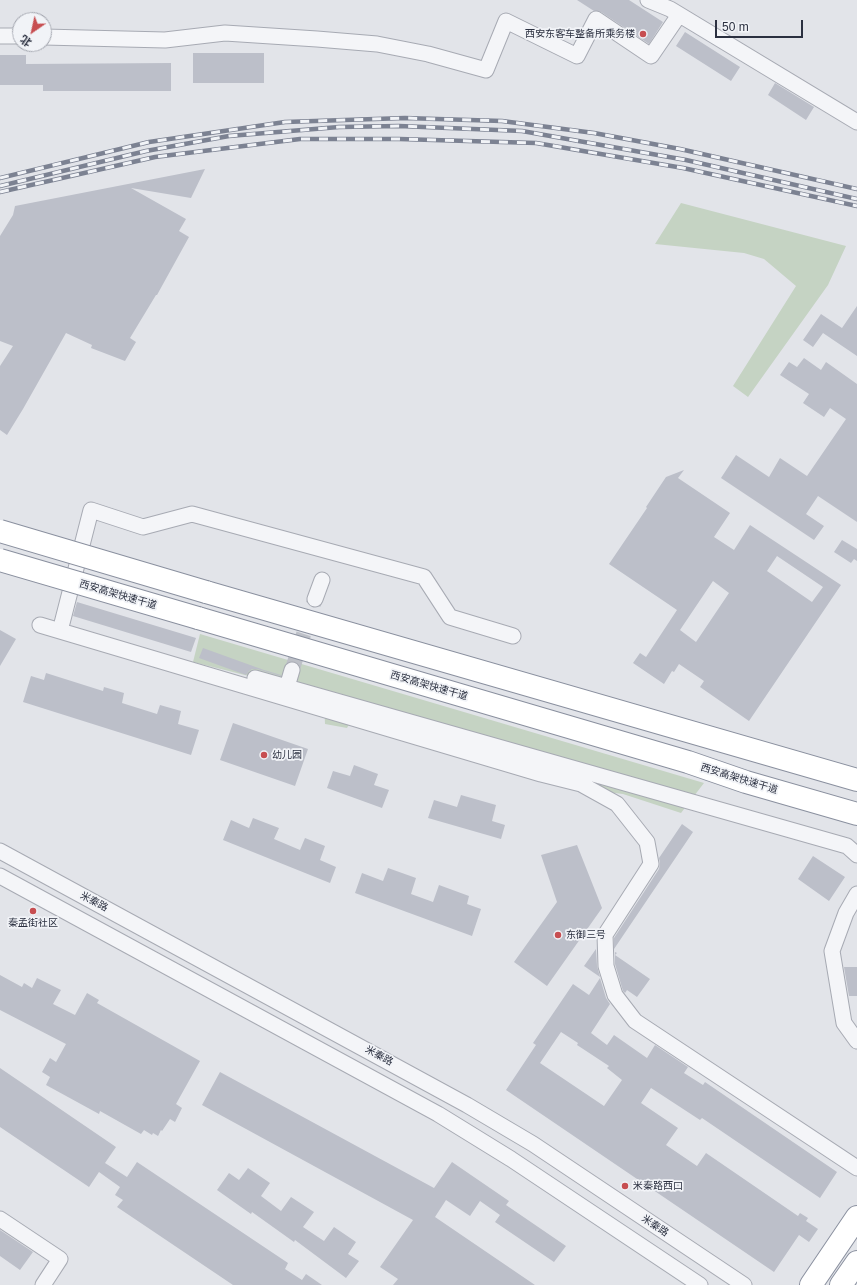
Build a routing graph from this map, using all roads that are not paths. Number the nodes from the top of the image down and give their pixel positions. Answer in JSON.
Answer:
{"nodes":[{"id":1,"x":648,"y":0,"type":"edge"},
{"id":2,"x":679,"y":14,"type":"junction"},
{"id":3,"x":0,"y":36,"type":"edge"},
{"id":4,"x":12,"y":36,"type":"edge"},
{"id":5,"x":52,"y":37,"type":"edge"},
{"id":6,"x":857,"y":122,"type":"edge"},
{"id":7,"x":0,"y":531,"type":"edge"},
{"id":8,"x":0,"y":560,"type":"edge"},
{"id":9,"x":322,"y":580,"type":"dead end"},
{"id":10,"x":315,"y":599,"type":"tunnel mouth"},
{"id":11,"x":42,"y":622,"type":"dead end"},
{"id":12,"x":60,"y":627,"type":"junction"},
{"id":13,"x":513,"y":636,"type":"dead end"},
{"id":14,"x":292,"y":670,"type":"tunnel mouth"},
{"id":15,"x":287,"y":688,"type":"junction"},
{"id":16,"x":857,"y":780,"type":"edge"},
{"id":17,"x":857,"y":814,"type":"edge"},
{"id":18,"x":0,"y":851,"type":"edge"},
{"id":19,"x":857,"y":855,"type":"edge"},
{"id":20,"x":43,"y":875,"type":"junction"},
{"id":21,"x":0,"y":876,"type":"edge"},
{"id":22,"x":32,"y":893,"type":"junction"},
{"id":23,"x":857,"y":894,"type":"edge"},
{"id":24,"x":857,"y":1041,"type":"edge"},
{"id":25,"x":857,"y":1168,"type":"edge"},
{"id":26,"x":857,"y":1217,"type":"edge"},
{"id":27,"x":0,"y":1219,"type":"edge"},
{"id":28,"x":857,"y":1231,"type":"edge"},
{"id":29,"x":857,"y":1262,"type":"edge"},
{"id":30,"x":43,"y":1285,"type":"edge"},
{"id":31,"x":700,"y":1285,"type":"edge"},
{"id":32,"x":744,"y":1285,"type":"edge"},
{"id":33,"x":811,"y":1285,"type":"edge"},
{"id":34,"x":821,"y":1285,"type":"edge"},
{"id":35,"x":841,"y":1285,"type":"edge"}],
"edges":[{"from":1,"to":2,"type":"street"},
{"from":2,"to":5,"type":"street"},
{"from":2,"to":6,"type":"street"},
{"from":3,"to":4,"type":"street"},
{"from":7,"to":16,"type":"highway","bridge":true},
{"from":8,"to":17,"type":"highway","name":"西安高架快速干道","bridge":true},
{"from":9,"to":10,"type":"street"},
{"from":11,"to":12,"type":"street"},
{"from":12,"to":13,"type":"street"},
{"from":12,"to":15,"type":"street"},
{"from":12,"to":25,"type":"street"},
{"from":14,"to":15,"type":"street"},
{"from":15,"to":19,"type":"street"},
{"from":18,"to":20,"type":"street","name":"米秦路"},
{"from":20,"to":22,"type":"street"},
{"from":20,"to":32,"type":"street","name":"米秦路"},
{"from":21,"to":22,"type":"street"},
{"from":22,"to":31,"type":"street"},
{"from":23,"to":24,"type":"street"},
{"from":26,"to":33,"type":"highway"},
{"from":27,"to":30,"type":"street"},
{"from":28,"to":34,"type":"highway"},
{"from":29,"to":35,"type":"highway"}]}
